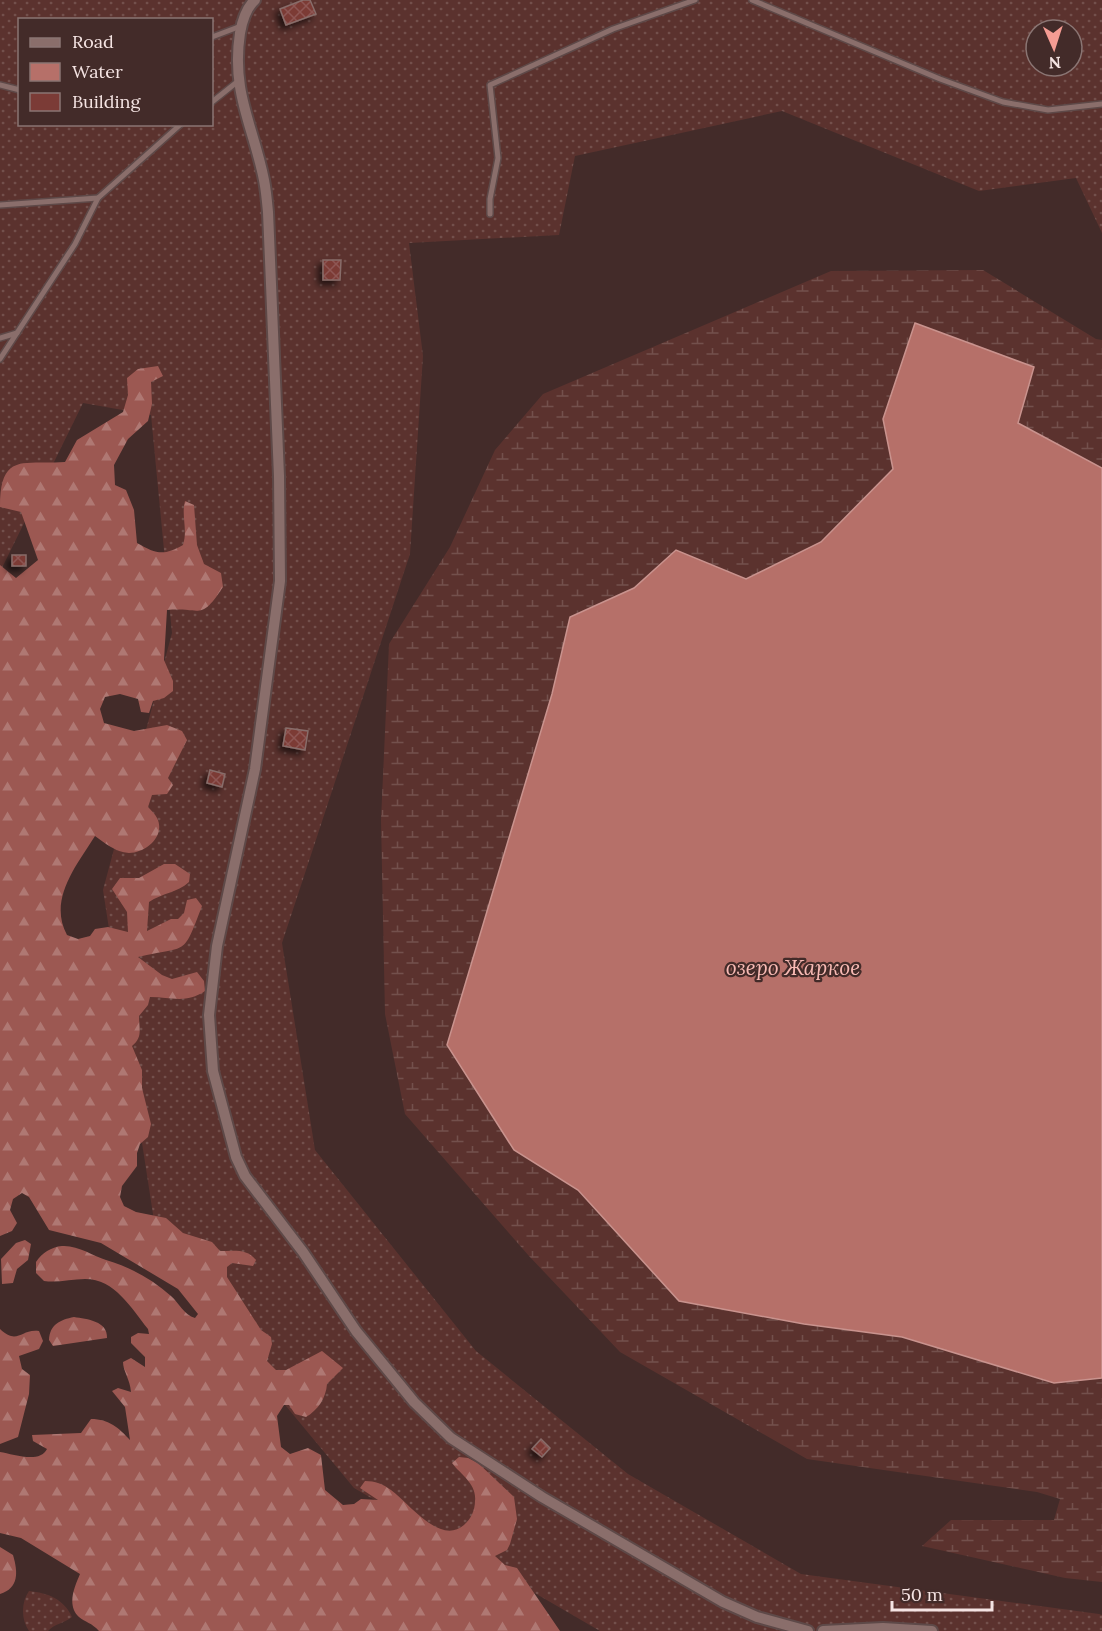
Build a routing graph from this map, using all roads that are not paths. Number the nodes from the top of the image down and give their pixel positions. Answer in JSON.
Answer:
{"nodes":[{"id":1,"x":255,"y":0,"type":"edge"},
{"id":2,"x":696,"y":0,"type":"edge"},
{"id":3,"x":752,"y":0,"type":"edge"},
{"id":4,"x":241,"y":26,"type":"junction"},
{"id":5,"x":213,"y":37,"type":"edge"},
{"id":6,"x":237,"y":82,"type":"junction"},
{"id":7,"x":0,"y":86,"type":"edge"},
{"id":8,"x":18,"y":90,"type":"edge"},
{"id":9,"x":213,"y":101,"type":"edge"},
{"id":10,"x":1102,"y":104,"type":"edge"},
{"id":11,"x":179,"y":126,"type":"edge"},
{"id":12,"x":98,"y":198,"type":"junction"},
{"id":13,"x":0,"y":205,"type":"edge"},
{"id":14,"x":490,"y":214,"type":"dead end"},
{"id":15,"x":17,"y":333,"type":"junction"},
{"id":16,"x":0,"y":338,"type":"edge"},
{"id":17,"x":0,"y":359,"type":"edge"},
{"id":18,"x":808,"y":1631,"type":"edge"},
{"id":19,"x":822,"y":1631,"type":"edge"},
{"id":20,"x":932,"y":1631,"type":"edge"}],
"edges":[{"from":1,"to":4,"type":"street"},
{"from":2,"to":14,"type":"lane"},
{"from":3,"to":10,"type":"lane"},
{"from":4,"to":5,"type":"lane"},
{"from":4,"to":6,"type":"street"},
{"from":6,"to":9,"type":"lane"},
{"from":6,"to":18,"type":"street"},
{"from":7,"to":8,"type":"lane"},
{"from":11,"to":12,"type":"lane"},
{"from":12,"to":13,"type":"lane"},
{"from":12,"to":15,"type":"lane"},
{"from":15,"to":16,"type":"lane"},
{"from":15,"to":17,"type":"lane"},
{"from":19,"to":20,"type":"street"}]}
